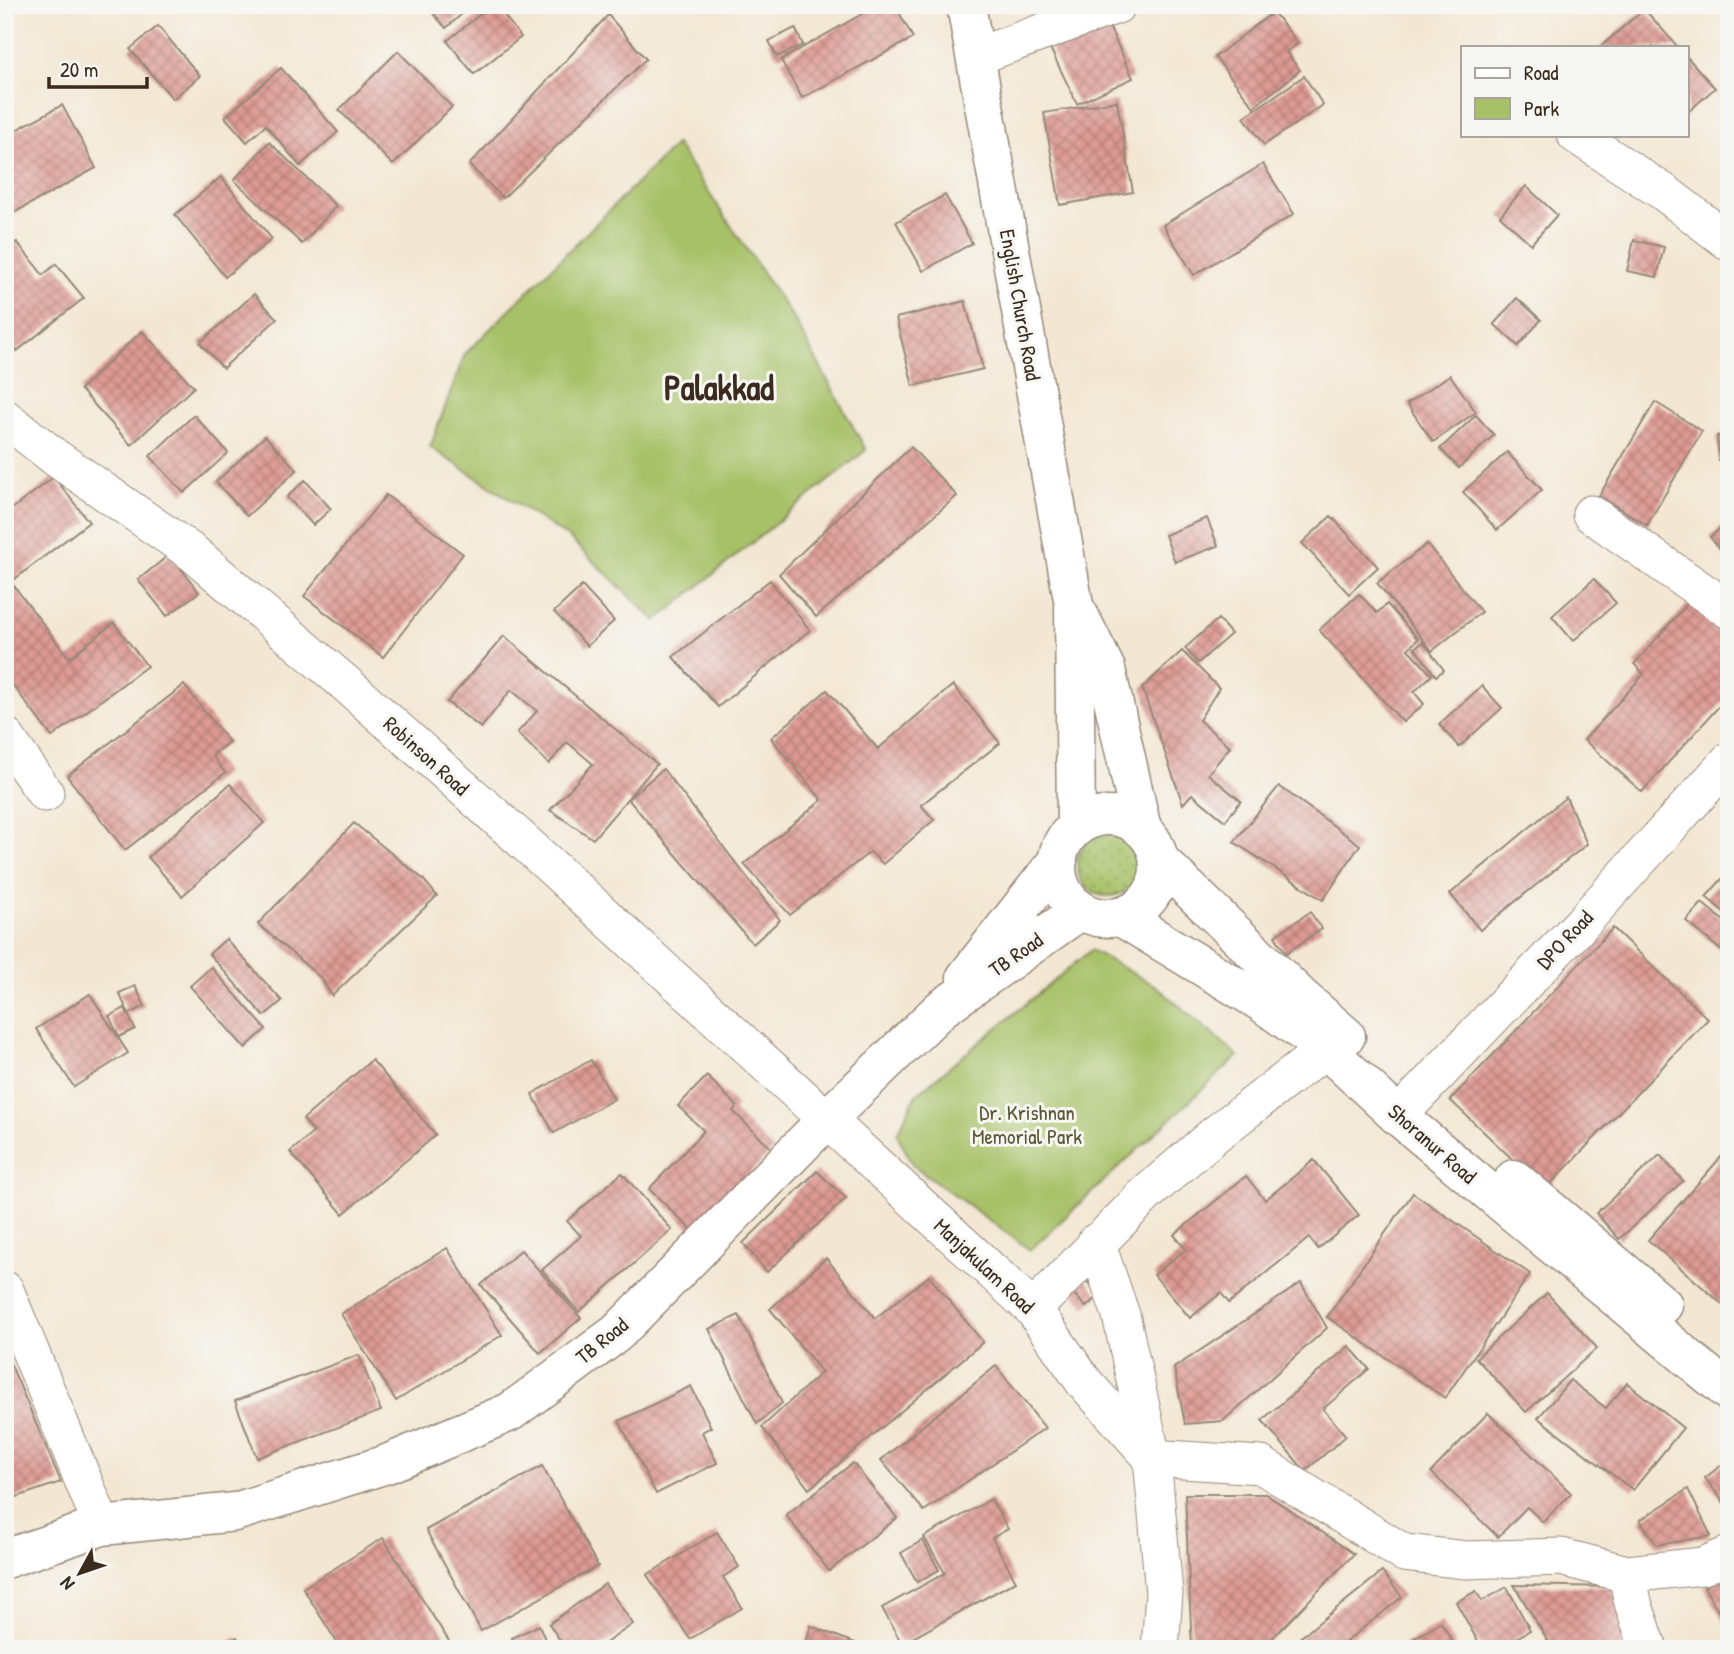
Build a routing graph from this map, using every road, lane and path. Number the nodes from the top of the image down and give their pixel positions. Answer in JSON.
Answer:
{"nodes":[{"id":1,"x":966,"y":5,"type":"edge"},
{"id":2,"x":1117,"y":5,"type":"edge"},
{"id":3,"x":975,"y":57,"type":"junction"},
{"id":4,"x":1578,"y":136,"type":"edge"},
{"id":5,"x":1729,"y":242,"type":"edge"},
{"id":6,"x":5,"y":418,"type":"edge"},
{"id":7,"x":1591,"y":514,"type":"dead end"},
{"id":8,"x":1074,"y":605,"type":"junction"},
{"id":9,"x":1729,"y":610,"type":"edge"},
{"id":10,"x":5,"y":736,"type":"edge"},
{"id":11,"x":1729,"y":761,"type":"edge"},
{"id":12,"x":45,"y":793,"type":"dead end"},
{"id":13,"x":1067,"y":844,"type":"junction"},
{"id":14,"x":1151,"y":844,"type":"junction"},
{"id":15,"x":1081,"y":910,"type":"junction"},
{"id":16,"x":1121,"y":917,"type":"junction"},
{"id":17,"x":941,"y":1009,"type":"junction"},
{"id":18,"x":1326,"y":1049,"type":"junction"},
{"id":19,"x":1407,"y":1106,"type":"junction"},
{"id":20,"x":828,"y":1118,"type":"junction"},
{"id":21,"x":1096,"y":1242,"type":"junction"},
{"id":22,"x":5,"y":1290,"type":"edge"},
{"id":23,"x":1033,"y":1309,"type":"junction"},
{"id":24,"x":1729,"y":1360,"type":"edge"},
{"id":25,"x":1729,"y":1392,"type":"edge"},
{"id":26,"x":1152,"y":1458,"type":"junction"},
{"id":27,"x":102,"y":1526,"type":"junction"},
{"id":28,"x":1729,"y":1555,"type":"edge"},
{"id":29,"x":5,"y":1559,"type":"edge"},
{"id":30,"x":1627,"y":1574,"type":"junction"},
{"id":31,"x":1160,"y":1649,"type":"edge"},
{"id":32,"x":1649,"y":1649,"type":"edge"}],
"edges":[{"from":1,"to":3,"type":"main road","name":"English Church Road"},
{"from":2,"to":3,"type":"street"},
{"from":3,"to":8,"type":"main road","name":"English Church Road"},
{"from":4,"to":5,"type":"street"},
{"from":6,"to":20,"type":"street","name":"Robinson Road"},
{"from":7,"to":9,"type":"street"},
{"from":8,"to":13,"type":"main road","name":"English Church Road"},
{"from":8,"to":14,"type":"main road","name":"English Church Road"},
{"from":10,"to":12,"type":"street"},
{"from":11,"to":19,"type":"street","name":"DPO Road"},
{"from":13,"to":14,"type":"main road","name":"Shoranur Road"},
{"from":13,"to":15,"type":"main road"},
{"from":13,"to":17,"type":"main road"},
{"from":14,"to":16,"type":"main road"},
{"from":14,"to":19,"type":"main road","name":"Shoranur Road"},
{"from":15,"to":16,"type":"main road","name":"Shoranur Road"},
{"from":15,"to":17,"type":"main road","name":"TB Road"},
{"from":16,"to":18,"type":"main road","name":"Shoranur Road"},
{"from":17,"to":20,"type":"main road","name":"TB Road"},
{"from":18,"to":19,"type":"main road","name":"Shoranur Road"},
{"from":18,"to":21,"type":"street"},
{"from":19,"to":24,"type":"main road","name":"Shoranur Road"},
{"from":19,"to":25,"type":"main road","name":"Shoranur Road"},
{"from":20,"to":23,"type":"street","name":"Manjakulam Road"},
{"from":20,"to":27,"type":"main road","name":"TB Road"},
{"from":21,"to":23,"type":"street"},
{"from":21,"to":26,"type":"street"},
{"from":22,"to":27,"type":"street"},
{"from":23,"to":26,"type":"street","name":"Manjakulam Road"},
{"from":26,"to":30,"type":"street"},
{"from":26,"to":31,"type":"street"},
{"from":27,"to":29,"type":"main road","name":"TB Road"},
{"from":28,"to":30,"type":"street"},
{"from":30,"to":32,"type":"street"}]}
